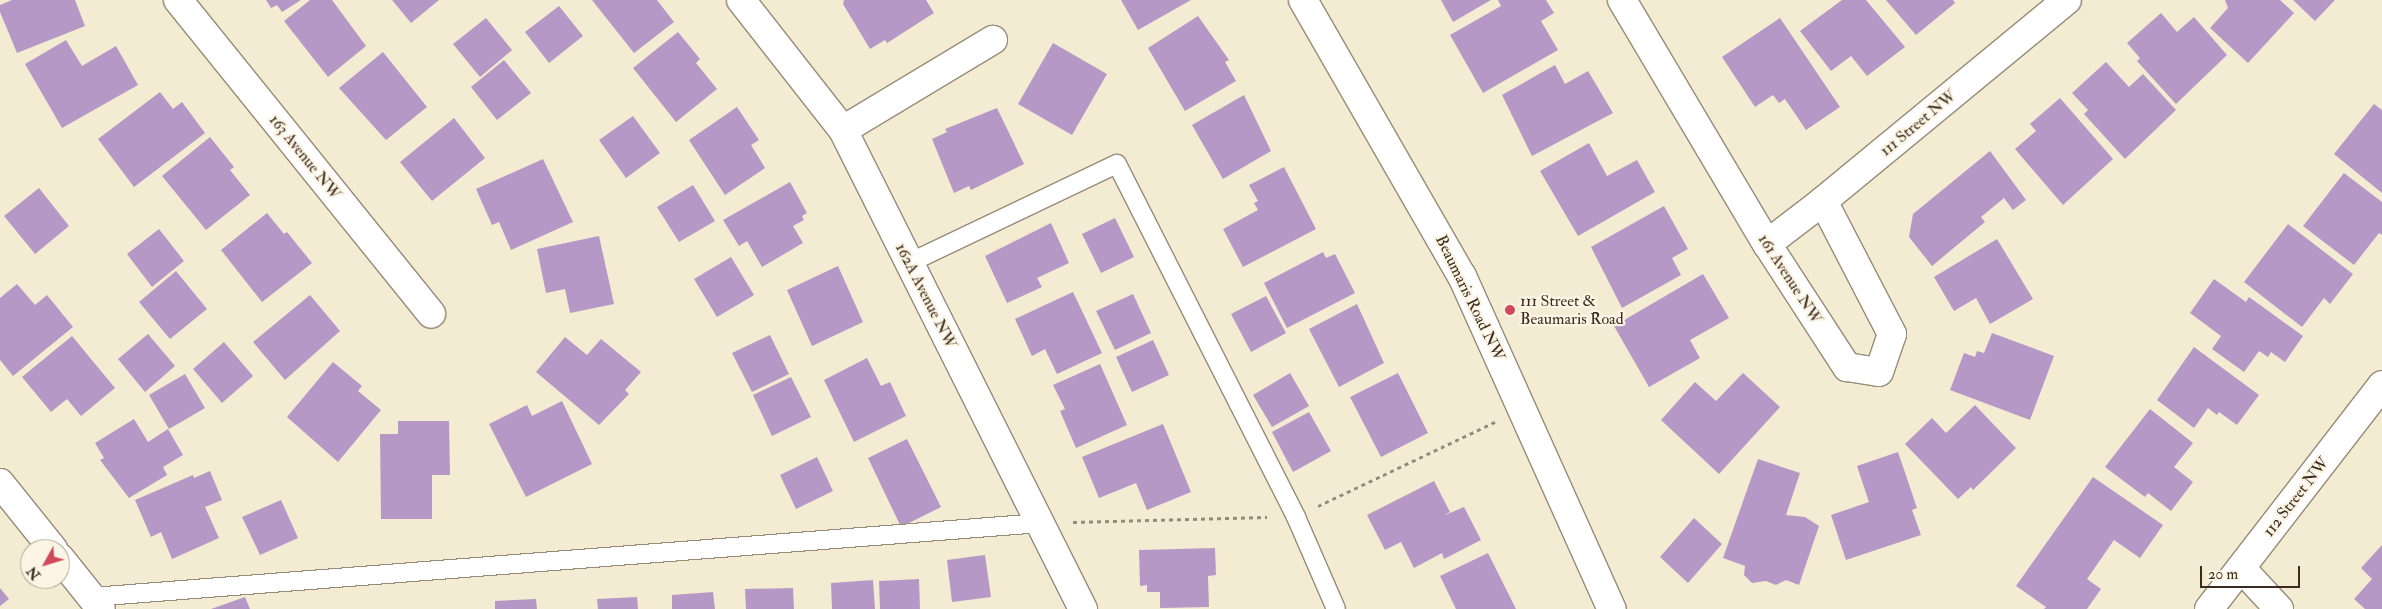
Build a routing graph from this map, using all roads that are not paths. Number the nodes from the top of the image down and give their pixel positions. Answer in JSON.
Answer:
{"nodes":[{"id":1,"x":178,"y":0,"type":"edge"},
{"id":2,"x":741,"y":0,"type":"edge"},
{"id":3,"x":1303,"y":0,"type":"edge"},
{"id":4,"x":1622,"y":0,"type":"edge"},
{"id":5,"x":2067,"y":0,"type":"edge"},
{"id":6,"x":993,"y":40,"type":"dead end"},
{"id":7,"x":842,"y":130,"type":"junction"},
{"id":8,"x":1823,"y":201,"type":"junction"},
{"id":9,"x":1767,"y":244,"type":"junction"},
{"id":10,"x":910,"y":263,"type":"junction"},
{"id":11,"x":432,"y":314,"type":"dead end"},
{"id":12,"x":2382,"y":385,"type":"edge"},
{"id":13,"x":0,"y":483,"type":"edge"},
{"id":14,"x":1040,"y":523,"type":"junction"},
{"id":15,"x":45,"y":539,"type":"edge"},
{"id":16,"x":2241,"y":568,"type":"junction"},
{"id":17,"x":70,"y":570,"type":"edge"},
{"id":18,"x":96,"y":603,"type":"edge"},
{"id":19,"x":1083,"y":609,"type":"edge"},
{"id":20,"x":1336,"y":609,"type":"edge"},
{"id":21,"x":1612,"y":609,"type":"edge"},
{"id":22,"x":2209,"y":609,"type":"edge"},
{"id":23,"x":2279,"y":609,"type":"edge"}],
"edges":[{"from":1,"to":11,"type":"street","name":"163 Avenue NW"},
{"from":2,"to":7,"type":"street","name":"162A Avenue NW"},
{"from":3,"to":21,"type":"street","name":"Beaumaris Road NW"},
{"from":4,"to":9,"type":"street","name":"161 Avenue NW"},
{"from":5,"to":8,"type":"street","name":"111 Street NW"},
{"from":6,"to":7,"type":"street"},
{"from":7,"to":10,"type":"street","name":"162A Avenue NW"},
{"from":8,"to":9,"type":"street","name":"111 Street NW"},
{"from":8,"to":9,"type":"street","name":"161 Avenue NW"},
{"from":10,"to":14,"type":"street","name":"162A Avenue NW"},
{"from":10,"to":20,"type":"lane"},
{"from":12,"to":16,"type":"street","name":"112 Street NW"},
{"from":13,"to":15,"type":"street"},
{"from":14,"to":18,"type":"lane"},
{"from":14,"to":19,"type":"street","name":"162A Avenue NW"},
{"from":16,"to":22,"type":"street","name":"112 Street NW"},
{"from":16,"to":23,"type":"street"},
{"from":17,"to":18,"type":"street"}]}
